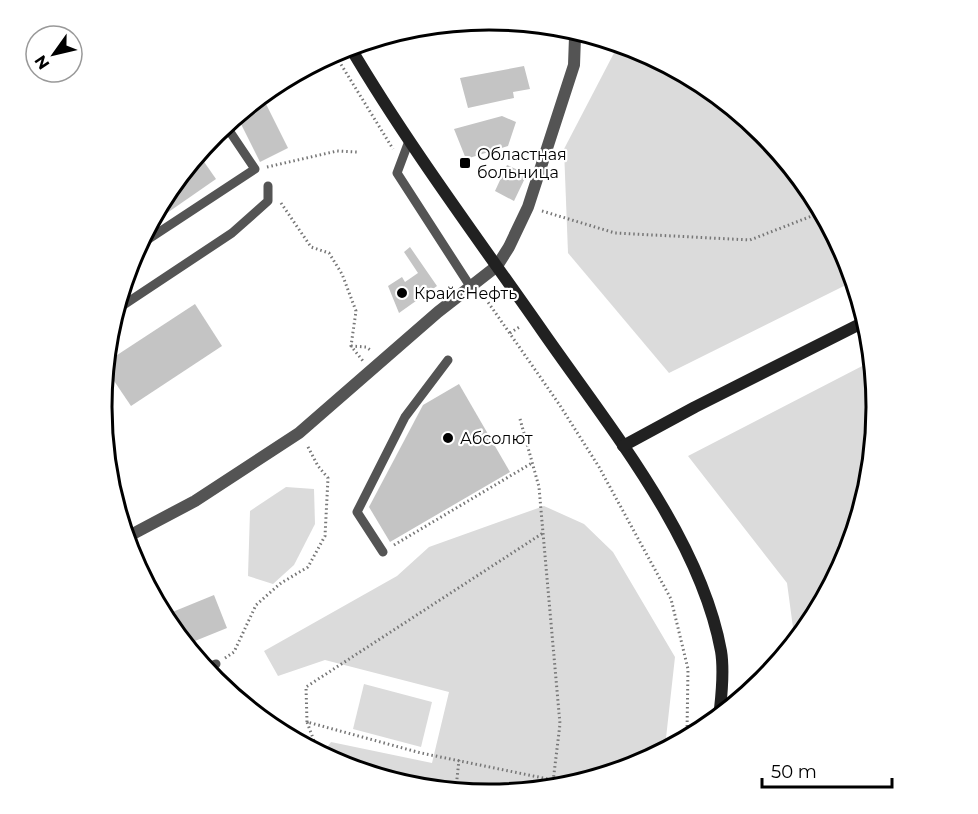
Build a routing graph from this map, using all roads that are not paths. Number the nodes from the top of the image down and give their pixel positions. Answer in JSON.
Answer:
{"nodes":[{"id":1,"x":575,"y":40,"type":"edge"},
{"id":2,"x":355,"y":55,"type":"edge"},
{"id":3,"x":230,"y":133,"type":"edge"},
{"id":4,"x":409,"y":141,"type":"junction"},
{"id":5,"x":268,"y":186,"type":"road end"},
{"id":6,"x":153,"y":236,"type":"edge"},
{"id":7,"x":496,"y":266,"type":"junction"},
{"id":8,"x":476,"y":289,"type":"junction"},
{"id":9,"x":127,"y":303,"type":"edge"},
{"id":10,"x":857,"y":325,"type":"edge"},
{"id":11,"x":448,"y":360,"type":"dead end"},
{"id":12,"x":623,"y":446,"type":"junction"},
{"id":13,"x":134,"y":533,"type":"edge"},
{"id":14,"x":382,"y":552,"type":"road end"},
{"id":15,"x":720,"y":705,"type":"edge"}],
"edges":[{"from":1,"to":7,"type":"street"},
{"from":2,"to":4,"type":"main road"},
{"from":3,"to":6,"type":"lane"},
{"from":4,"to":7,"type":"main road"},
{"from":4,"to":8,"type":"lane"},
{"from":5,"to":9,"type":"lane"},
{"from":7,"to":8,"type":"street"},
{"from":7,"to":12,"type":"main road"},
{"from":8,"to":13,"type":"street"},
{"from":10,"to":12,"type":"main road"},
{"from":11,"to":14,"type":"lane"},
{"from":12,"to":15,"type":"main road"}]}
